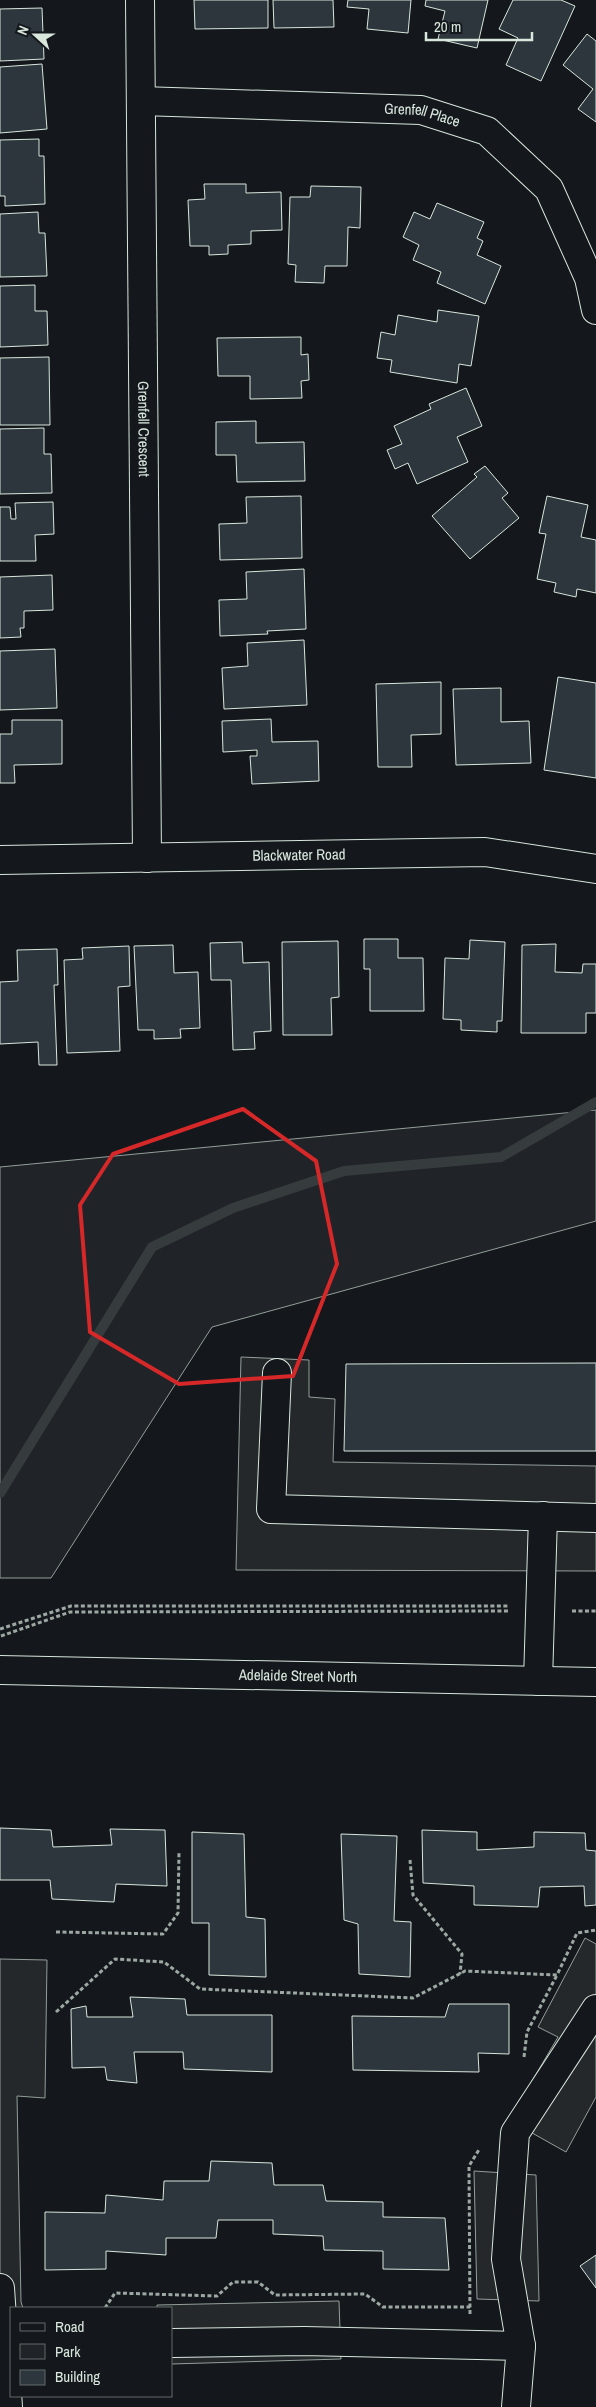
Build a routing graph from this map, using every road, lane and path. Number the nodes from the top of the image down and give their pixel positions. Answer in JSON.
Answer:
{"nodes":[{"id":1,"x":140,"y":0,"type":"edge"},
{"id":2,"x":141,"y":101,"type":"junction"},
{"id":3,"x":596,"y":310,"type":"edge"},
{"id":4,"x":147,"y":858,"type":"junction"},
{"id":5,"x":0,"y":860,"type":"edge"},
{"id":6,"x":596,"y":869,"type":"edge"},
{"id":7,"x":277,"y":1373,"type":"dead end"},
{"id":8,"x":543,"y":1516,"type":"junction"},
{"id":9,"x":596,"y":1518,"type":"edge"},
{"id":10,"x":541,"y":1608,"type":"junction"},
{"id":11,"x":596,"y":1611,"type":"edge"},
{"id":12,"x":0,"y":1629,"type":"edge"},
{"id":13,"x":0,"y":1636,"type":"edge"},
{"id":14,"x":0,"y":1670,"type":"edge"},
{"id":15,"x":538,"y":1682,"type":"junction"},
{"id":16,"x":596,"y":1682,"type":"edge"},
{"id":17,"x":179,"y":1852,"type":"dead end"},
{"id":18,"x":410,"y":1860,"type":"dead end"},
{"id":19,"x":596,"y":1930,"type":"edge"},
{"id":20,"x":56,"y":1932,"type":"dead end"},
{"id":21,"x":460,"y":1974,"type":"junction"},
{"id":22,"x":596,"y":2009,"type":"edge"},
{"id":23,"x":56,"y":2012,"type":"dead end"},
{"id":24,"x":0,"y":2288,"type":"edge"},
{"id":25,"x":106,"y":2307,"type":"edge"},
{"id":26,"x":470,"y":2307,"type":"dead end"},
{"id":27,"x":173,"y":2343,"type":"dead end"},
{"id":28,"x":521,"y":2346,"type":"junction"},
{"id":29,"x":8,"y":2407,"type":"edge"},
{"id":30,"x":516,"y":2407,"type":"edge"}],
"edges":[{"from":1,"to":2,"type":"street","name":"Grenfell Crescent"},
{"from":2,"to":3,"type":"street","name":"Grenfell Place"},
{"from":2,"to":4,"type":"street","name":"Grenfell Crescent"},
{"from":4,"to":5,"type":"street","name":"Blackwater Road"},
{"from":4,"to":6,"type":"street","name":"Blackwater Road"},
{"from":7,"to":8,"type":"street"},
{"from":8,"to":9,"type":"street"},
{"from":8,"to":10,"type":"street"},
{"from":10,"to":11,"type":"path"},
{"from":10,"to":12,"type":"path"},
{"from":10,"to":13,"type":"path"},
{"from":10,"to":15,"type":"street"},
{"from":14,"to":15,"type":"street","name":"Adelaide Street North"},
{"from":15,"to":16,"type":"street","name":"Adelaide Street North"},
{"from":17,"to":20,"type":"path"},
{"from":18,"to":21,"type":"path"},
{"from":19,"to":21,"type":"path"},
{"from":21,"to":23,"type":"path"},
{"from":22,"to":28,"type":"street"},
{"from":24,"to":29,"type":"street"},
{"from":25,"to":26,"type":"path"},
{"from":27,"to":28,"type":"street"},
{"from":28,"to":30,"type":"street"}]}
